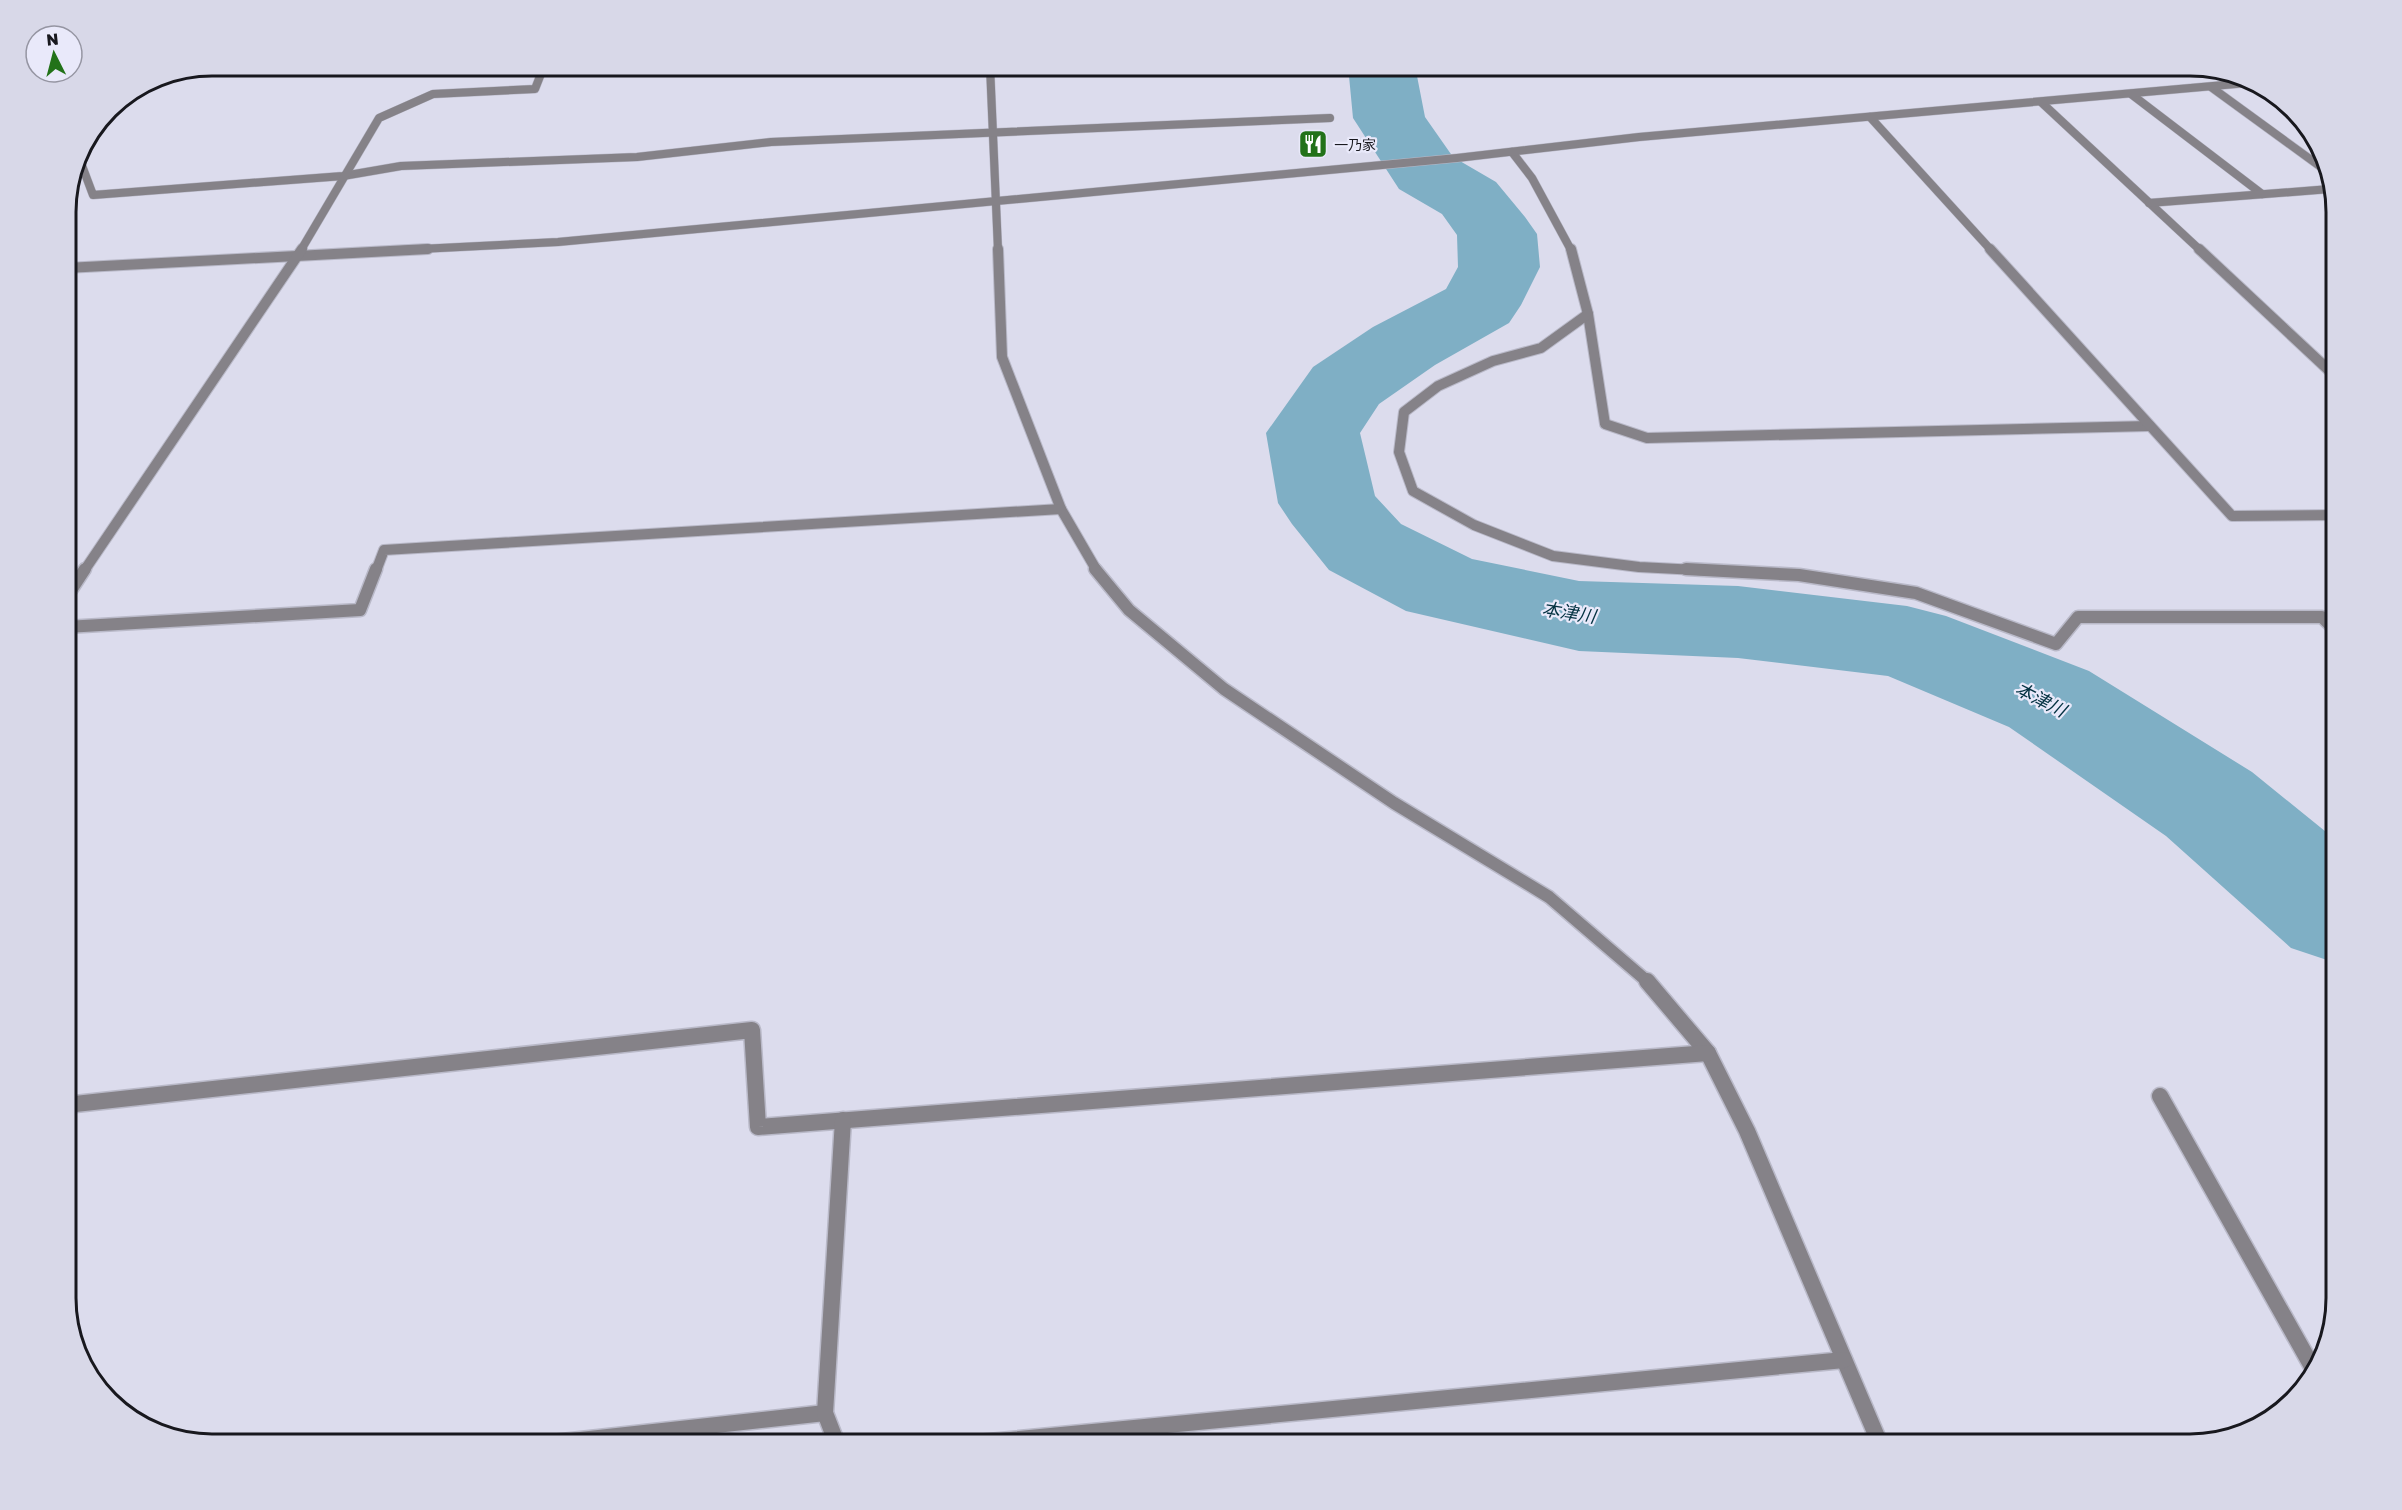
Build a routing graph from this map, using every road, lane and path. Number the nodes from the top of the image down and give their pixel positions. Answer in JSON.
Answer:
{"nodes":[{"id":1,"x":540,"y":77,"type":"edge"},
{"id":2,"x":990,"y":77,"type":"edge"},
{"id":3,"x":2235,"y":84,"type":"edge"},
{"id":4,"x":2211,"y":87,"type":"junction"},
{"id":5,"x":2131,"y":94,"type":"junction"},
{"id":6,"x":2041,"y":102,"type":"junction"},
{"id":7,"x":1870,"y":117,"type":"junction"},
{"id":8,"x":1330,"y":118,"type":"dead end"},
{"id":9,"x":991,"y":134,"type":"junction"},
{"id":10,"x":1512,"y":152,"type":"junction"},
{"id":11,"x":2316,"y":164,"type":"edge"},
{"id":12,"x":84,"y":169,"type":"edge"},
{"id":13,"x":343,"y":176,"type":"junction"},
{"id":14,"x":2323,"y":189,"type":"edge"},
{"id":15,"x":2262,"y":194,"type":"junction"},
{"id":16,"x":996,"y":201,"type":"junction"},
{"id":17,"x":2149,"y":203,"type":"junction"},
{"id":18,"x":297,"y":257,"type":"junction"},
{"id":19,"x":77,"y":267,"type":"edge"},
{"id":20,"x":1588,"y":314,"type":"junction"},
{"id":21,"x":2325,"y":367,"type":"edge"},
{"id":22,"x":2150,"y":426,"type":"junction"},
{"id":23,"x":1061,"y":509,"type":"junction"},
{"id":24,"x":2325,"y":515,"type":"edge"},
{"id":25,"x":77,"y":582,"type":"edge"},
{"id":26,"x":2325,"y":620,"type":"edge"},
{"id":27,"x":77,"y":626,"type":"edge"},
{"id":28,"x":1708,"y":1053,"type":"junction"},
{"id":29,"x":2160,"y":1096,"type":"dead end"},
{"id":30,"x":77,"y":1104,"type":"edge"},
{"id":31,"x":843,"y":1120,"type":"junction"},
{"id":32,"x":1844,"y":1360,"type":"junction"},
{"id":33,"x":2309,"y":1362,"type":"edge"},
{"id":34,"x":825,"y":1413,"type":"junction"},
{"id":35,"x":635,"y":1434,"type":"edge"},
{"id":36,"x":833,"y":1434,"type":"edge"},
{"id":37,"x":1072,"y":1434,"type":"edge"},
{"id":38,"x":1876,"y":1434,"type":"edge"}],
"edges":[{"from":1,"to":13,"type":"street"},
{"from":2,"to":9,"type":"street"},
{"from":3,"to":4,"type":"street"},
{"from":4,"to":5,"type":"street"},
{"from":4,"to":11,"type":"street"},
{"from":5,"to":6,"type":"street"},
{"from":5,"to":15,"type":"street"},
{"from":6,"to":7,"type":"street"},
{"from":6,"to":17,"type":"street"},
{"from":7,"to":10,"type":"street"},
{"from":7,"to":22,"type":"street"},
{"from":8,"to":9,"type":"street"},
{"from":9,"to":13,"type":"street"},
{"from":9,"to":16,"type":"street"},
{"from":10,"to":16,"type":"street"},
{"from":10,"to":20,"type":"street"},
{"from":12,"to":13,"type":"street"},
{"from":13,"to":18,"type":"street"},
{"from":14,"to":15,"type":"street"},
{"from":15,"to":17,"type":"street"},
{"from":16,"to":18,"type":"street"},
{"from":16,"to":23,"type":"street"},
{"from":17,"to":21,"type":"street"},
{"from":18,"to":19,"type":"street"},
{"from":18,"to":25,"type":"street"},
{"from":20,"to":22,"type":"street"},
{"from":20,"to":26,"type":"street"},
{"from":22,"to":24,"type":"street"},
{"from":23,"to":27,"type":"street"},
{"from":23,"to":28,"type":"street"},
{"from":28,"to":31,"type":"street"},
{"from":28,"to":32,"type":"street"},
{"from":29,"to":33,"type":"street"},
{"from":30,"to":31,"type":"street"},
{"from":31,"to":34,"type":"street"},
{"from":32,"to":37,"type":"street"},
{"from":32,"to":38,"type":"street"},
{"from":34,"to":35,"type":"street"},
{"from":34,"to":36,"type":"street"}]}
